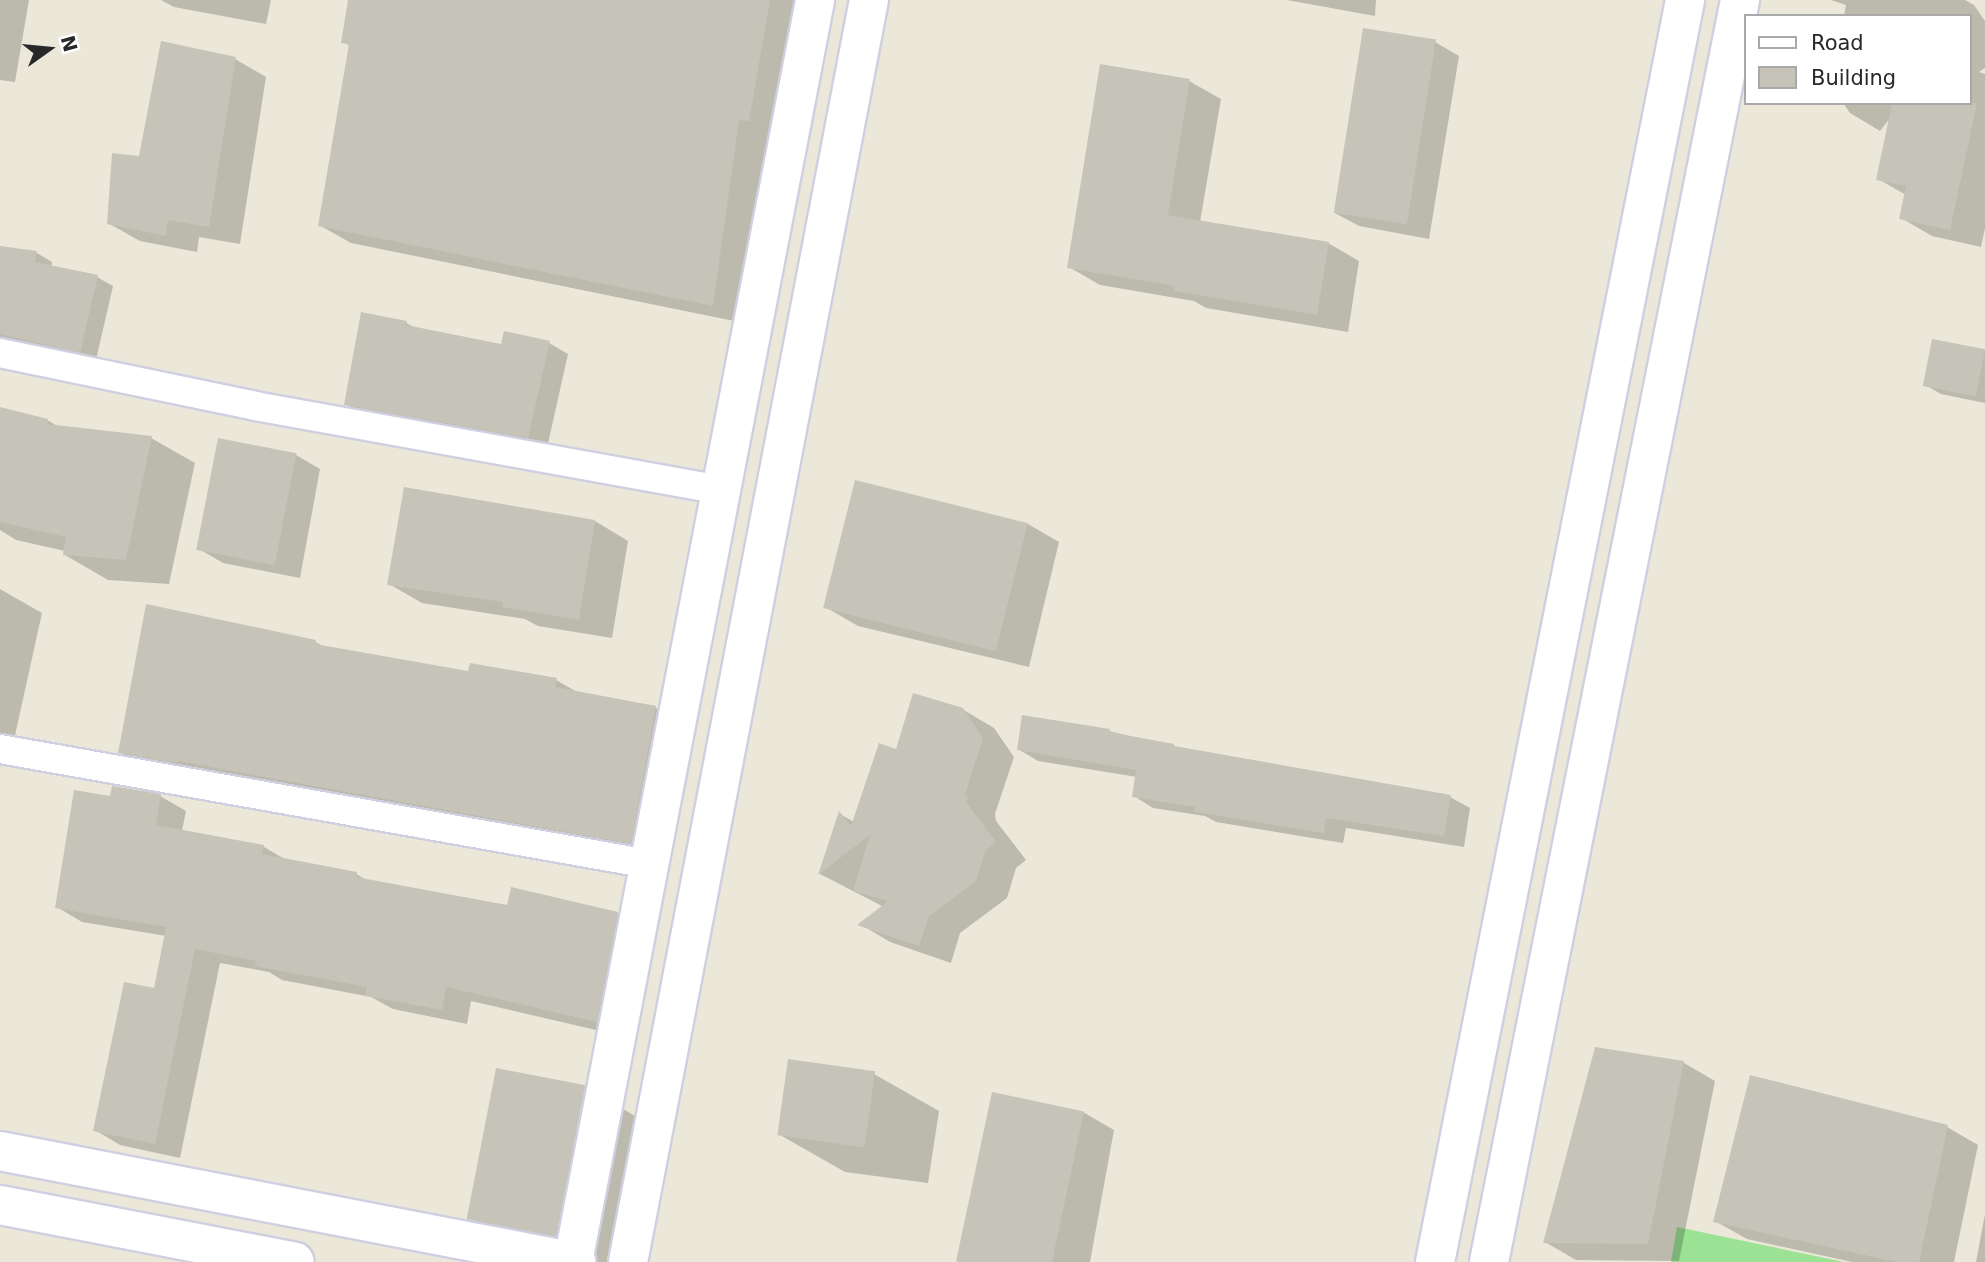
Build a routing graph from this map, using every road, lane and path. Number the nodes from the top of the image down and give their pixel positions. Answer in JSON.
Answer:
{"nodes":[{"id":1,"x":815,"y":0,"type":"edge"},
{"id":2,"x":869,"y":0,"type":"edge"},
{"id":3,"x":1684,"y":9,"type":"edge"},
{"id":4,"x":1737,"y":13,"type":"edge"},
{"id":5,"x":0,"y":353,"type":"edge"},
{"id":6,"x":740,"y":386,"type":"junction"},
{"id":7,"x":792,"y":401,"type":"junction"},
{"id":8,"x":721,"y":490,"type":"junction"},
{"id":9,"x":0,"y":749,"type":"edge"},
{"id":10,"x":649,"y":864,"type":"junction"},
{"id":11,"x":2,"y":1162,"type":"edge"},
{"id":12,"x":0,"y":1205,"type":"edge"},
{"id":13,"x":295,"y":1262,"type":"edge"},
{"id":14,"x":574,"y":1262,"type":"edge"},
{"id":15,"x":628,"y":1262,"type":"edge"},
{"id":16,"x":1435,"y":1262,"type":"edge"},
{"id":17,"x":1489,"y":1262,"type":"edge"}],
"edges":[{"from":1,"to":6,"type":"street"},
{"from":2,"to":7,"type":"street"},
{"from":3,"to":4,"type":"street"},
{"from":3,"to":16,"type":"street"},
{"from":4,"to":17,"type":"street"},
{"from":5,"to":8,"type":"street"},
{"from":6,"to":7,"type":"street"},
{"from":6,"to":8,"type":"street"},
{"from":7,"to":15,"type":"street"},
{"from":8,"to":10,"type":"street"},
{"from":9,"to":10,"type":"street"},
{"from":10,"to":14,"type":"street"},
{"from":11,"to":14,"type":"street"},
{"from":12,"to":13,"type":"street"}]}
